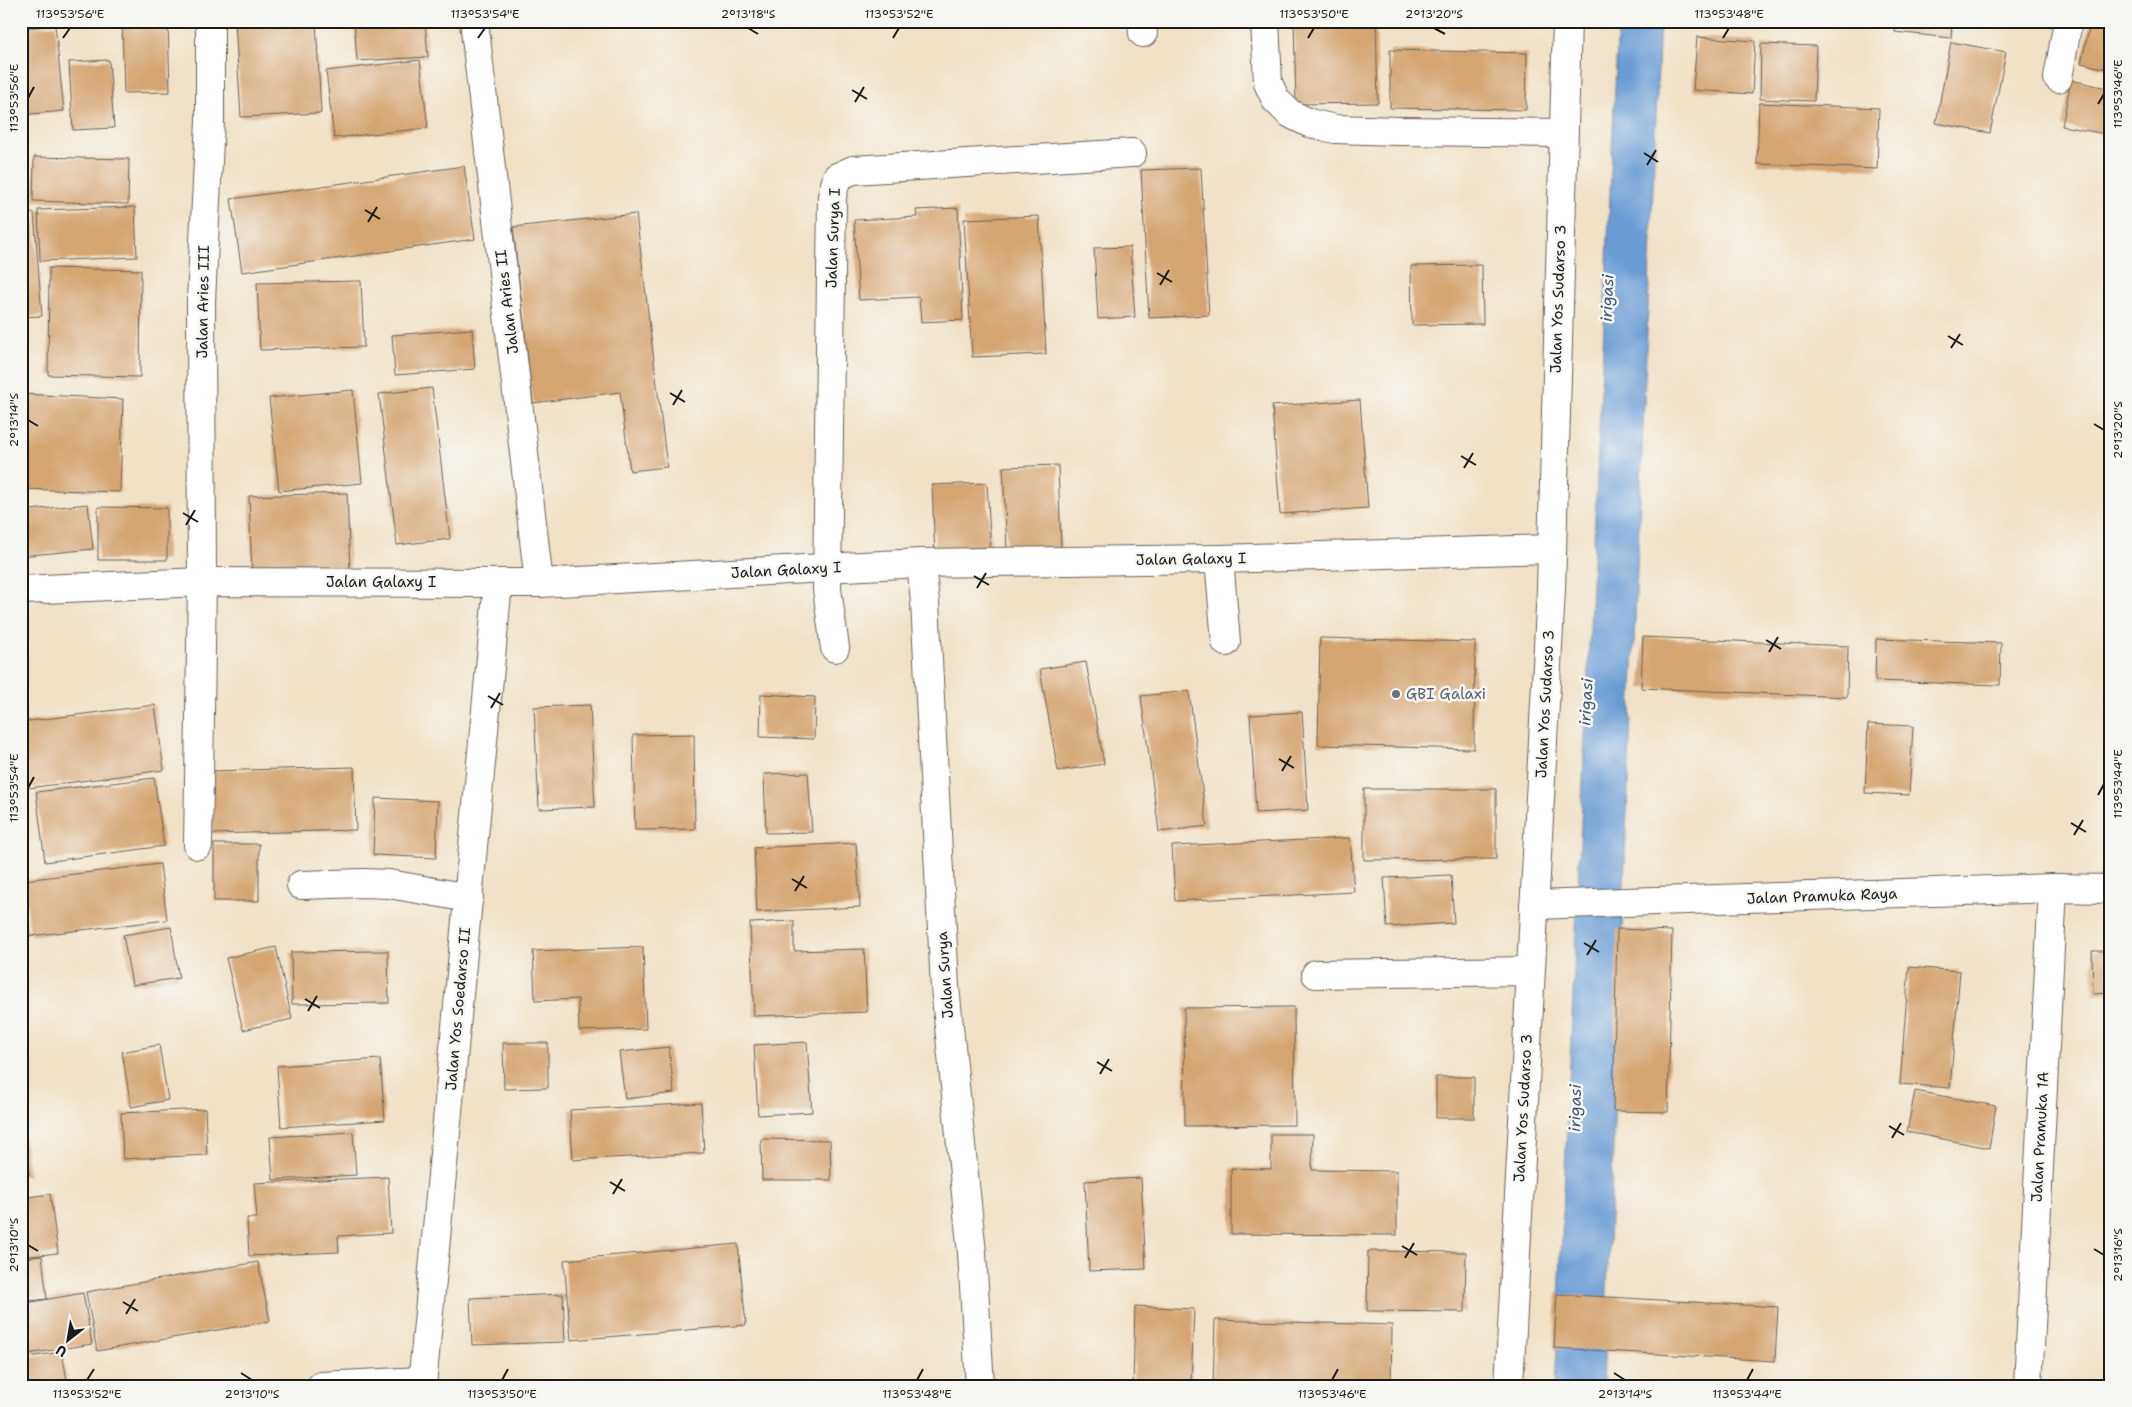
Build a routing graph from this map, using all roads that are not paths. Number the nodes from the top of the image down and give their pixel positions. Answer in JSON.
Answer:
{"nodes":[{"id":1,"x":210,"y":21,"type":"edge"},
{"id":2,"x":474,"y":21,"type":"edge"},
{"id":3,"x":1265,"y":21,"type":"edge"},
{"id":4,"x":1567,"y":21,"type":"edge"},
{"id":5,"x":2068,"y":21,"type":"edge"},
{"id":6,"x":2058,"y":78,"type":"dead end"},
{"id":7,"x":1563,"y":133,"type":"junction"},
{"id":8,"x":1132,"y":153,"type":"dead end"},
{"id":9,"x":1551,"y":568,"type":"junction"},
{"id":10,"x":828,"y":578,"type":"junction"},
{"id":11,"x":1221,"y":581,"type":"junction"},
{"id":12,"x":202,"y":582,"type":"junction"},
{"id":13,"x":540,"y":583,"type":"junction"},
{"id":14,"x":923,"y":584,"type":"junction"},
{"id":15,"x":21,"y":590,"type":"edge"},
{"id":16,"x":498,"y":591,"type":"junction"},
{"id":17,"x":1226,"y":642,"type":"dead end"},
{"id":18,"x":835,"y":648,"type":"dead end"},
{"id":19,"x":198,"y":846,"type":"dead end"},
{"id":20,"x":300,"y":885,"type":"dead end"},
{"id":21,"x":2053,"y":888,"type":"junction"},
{"id":22,"x":2111,"y":889,"type":"edge"},
{"id":23,"x":469,"y":898,"type":"junction"},
{"id":24,"x":1539,"y":905,"type":"junction"},
{"id":25,"x":1530,"y":971,"type":"junction"},
{"id":26,"x":1316,"y":974,"type":"dead end"},
{"id":27,"x":422,"y":1383,"type":"edge"},
{"id":28,"x":321,"y":1386,"type":"edge"},
{"id":29,"x":980,"y":1386,"type":"edge"},
{"id":30,"x":1509,"y":1386,"type":"edge"},
{"id":31,"x":2028,"y":1386,"type":"edge"}],
"edges":[{"from":1,"to":12,"type":"street","name":"Jalan Aries III"},
{"from":2,"to":13,"type":"street","name":"Jalan Aries II"},
{"from":3,"to":7,"type":"street"},
{"from":4,"to":7,"type":"street","name":"Jalan Yos Sudarso 3"},
{"from":5,"to":6,"type":"street"},
{"from":7,"to":9,"type":"street","name":"Jalan Yos Sudarso 3"},
{"from":8,"to":10,"type":"street","name":"Jalan Surya I"},
{"from":9,"to":11,"type":"street","name":"Jalan Galaxy I"},
{"from":9,"to":24,"type":"street","name":"Jalan Yos Sudarso 3"},
{"from":10,"to":13,"type":"street","name":"Jalan Galaxy I"},
{"from":10,"to":14,"type":"street","name":"Jalan Galaxy I"},
{"from":10,"to":18,"type":"street"},
{"from":11,"to":14,"type":"street","name":"Jalan Galaxy I"},
{"from":11,"to":17,"type":"street"},
{"from":12,"to":15,"type":"street","name":"Jalan Galaxy I"},
{"from":12,"to":16,"type":"street","name":"Jalan Galaxy I"},
{"from":12,"to":19,"type":"street","name":"Jalan Aries III"},
{"from":13,"to":16,"type":"street","name":"Jalan Galaxy I"},
{"from":14,"to":29,"type":"street","name":"Jalan Surya"},
{"from":16,"to":23,"type":"street","name":"Jalan Yos Soedarso II"},
{"from":20,"to":23,"type":"street"},
{"from":21,"to":22,"type":"street","name":"Jalan Pramuka Raya"},
{"from":21,"to":24,"type":"street","name":"Jalan Pramuka Raya"},
{"from":21,"to":31,"type":"street","name":"Jalan Pramuka 1A"},
{"from":23,"to":27,"type":"street","name":"Jalan Yos Soedarso II"},
{"from":24,"to":25,"type":"street","name":"Jalan Yos Sudarso 3"},
{"from":25,"to":26,"type":"street"},
{"from":25,"to":30,"type":"street","name":"Jalan Yos Sudarso 3"},
{"from":27,"to":28,"type":"street"}]}
